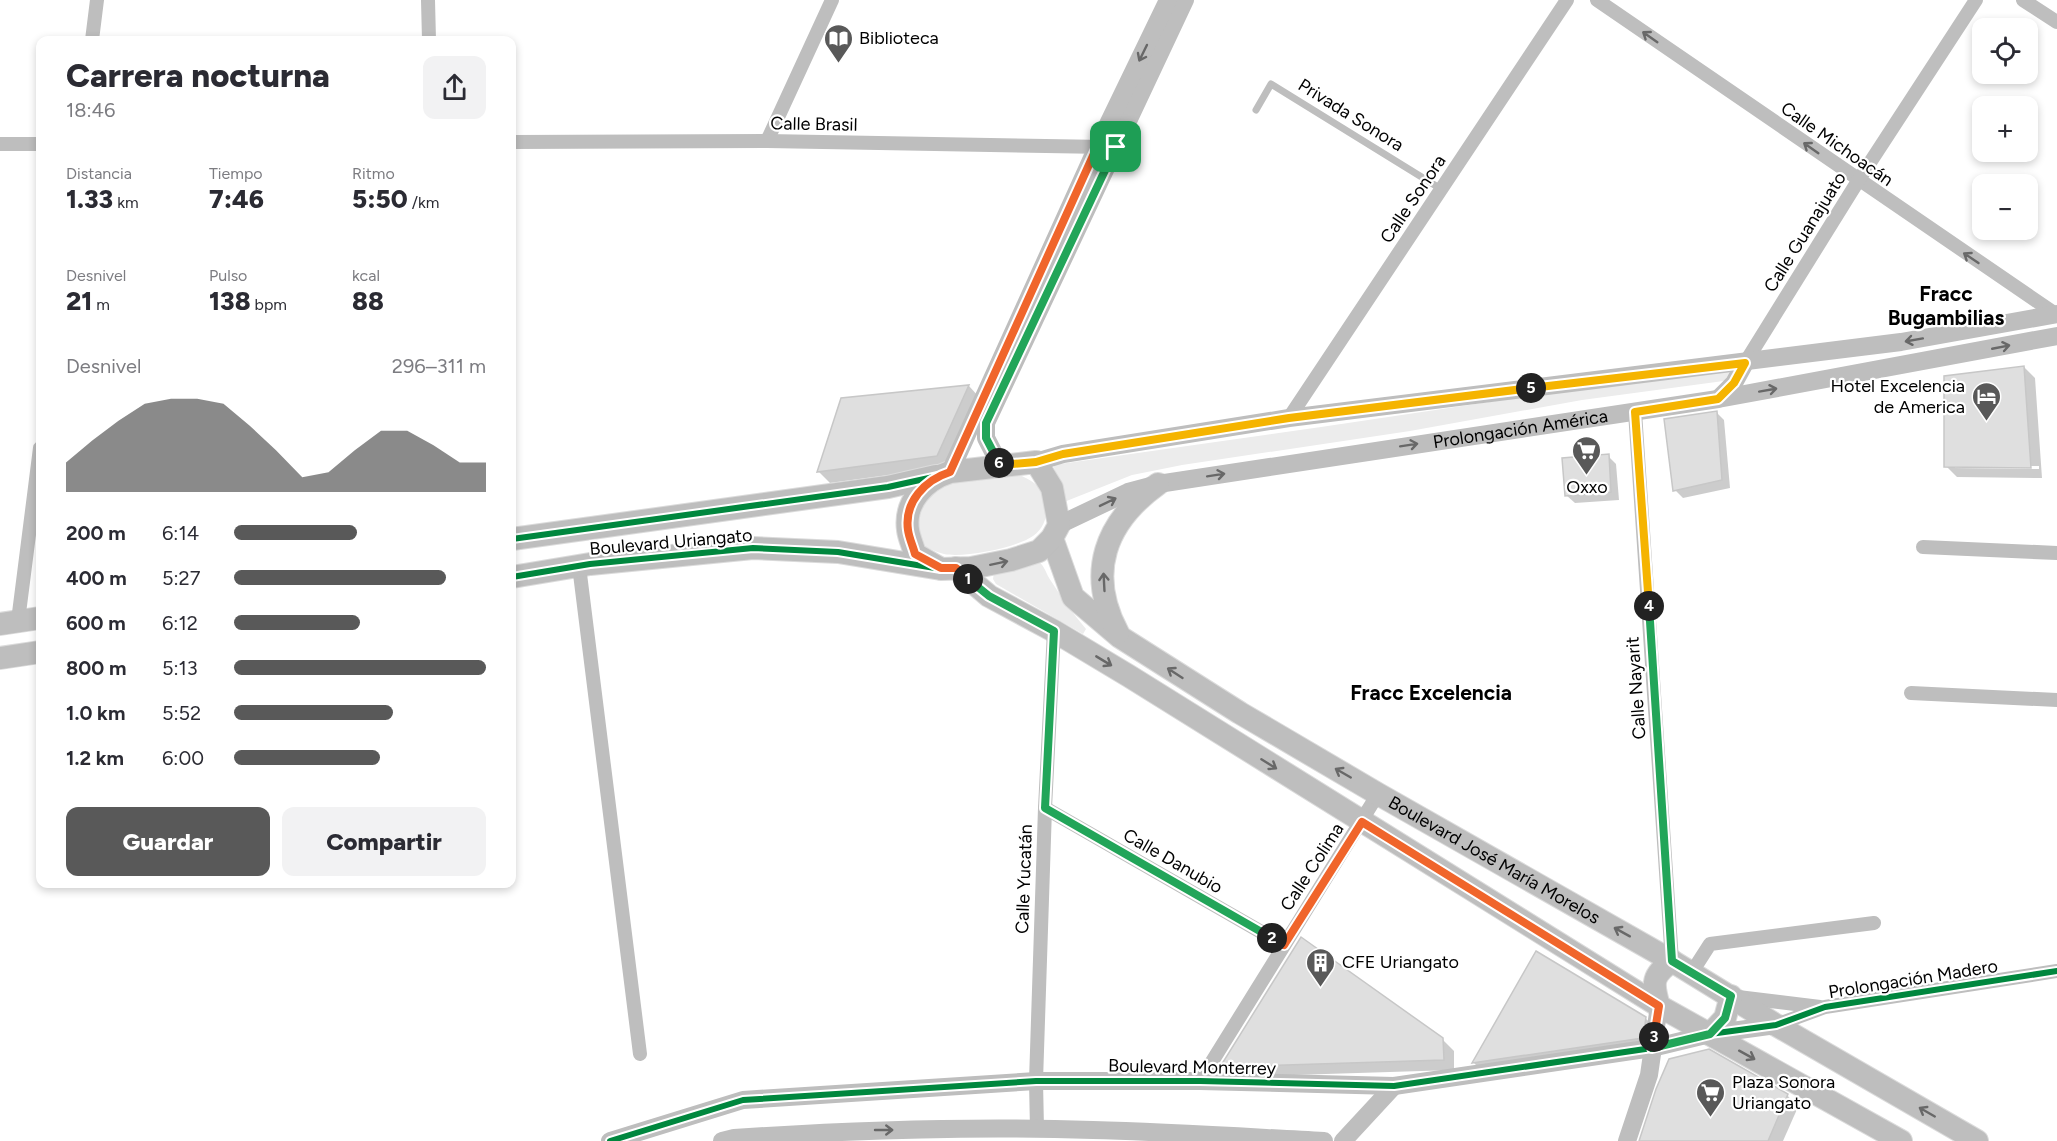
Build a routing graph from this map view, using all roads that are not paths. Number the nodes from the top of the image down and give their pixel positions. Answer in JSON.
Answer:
{"nodes":[{"id":1,"x":97,"y":0,"type":"edge"},
{"id":2,"x":428,"y":0,"type":"edge"},
{"id":3,"x":832,"y":0,"type":"edge"},
{"id":4,"x":1168,"y":0,"type":"edge"},
{"id":5,"x":1185,"y":0,"type":"edge"},
{"id":6,"x":1567,"y":0,"type":"edge"},
{"id":7,"x":1597,"y":0,"type":"edge"},
{"id":8,"x":1976,"y":0,"type":"edge"},
{"id":9,"x":2023,"y":0,"type":"edge"},
{"id":10,"x":2057,"y":22,"type":"edge"},
{"id":11,"x":92,"y":36,"type":"edge"},
{"id":12,"x":429,"y":36,"type":"edge"},
{"id":13,"x":1256,"y":110,"type":"dead end"},
{"id":14,"x":767,"y":141,"type":"junction"},
{"id":15,"x":516,"y":142,"type":"edge"},
{"id":16,"x":0,"y":144,"type":"edge"},
{"id":17,"x":36,"y":144,"type":"edge"},
{"id":18,"x":1106,"y":147,"type":"junction"},
{"id":19,"x":1858,"y":181,"type":"junction"},
{"id":20,"x":1441,"y":189,"type":"junction"},
{"id":21,"x":2056,"y":314,"type":"edge"},
{"id":22,"x":2057,"y":336,"type":"edge"},
{"id":23,"x":1745,"y":363,"type":"junction"},
{"id":24,"x":1718,"y":399,"type":"junction"},
{"id":25,"x":1635,"y":412,"type":"junction"},
{"id":26,"x":1289,"y":418,"type":"junction"},
{"id":27,"x":1036,"y":462,"type":"junction"},
{"id":28,"x":1000,"y":465,"type":"junction"},
{"id":29,"x":36,"y":470,"type":"edge"},
{"id":30,"x":944,"y":474,"type":"junction"},
{"id":31,"x":1158,"y":484,"type":"junction"},
{"id":32,"x":1056,"y":531,"type":"junction"},
{"id":33,"x":516,"y":537,"type":"edge"},
{"id":34,"x":1923,"y":547,"type":"dead end"},
{"id":35,"x":2057,"y":553,"type":"edge"},
{"id":36,"x":579,"y":566,"type":"junction"},
{"id":37,"x":948,"y":568,"type":"junction"},
{"id":38,"x":516,"y":576,"type":"edge"},
{"id":39,"x":36,"y":619,"type":"edge"},
{"id":40,"x":9,"y":622,"type":"edge"},
{"id":41,"x":1054,"y":631,"type":"junction"},
{"id":42,"x":1120,"y":638,"type":"junction"},
{"id":43,"x":36,"y":652,"type":"edge"},
{"id":44,"x":0,"y":656,"type":"edge"},
{"id":45,"x":1911,"y":693,"type":"dead end"},
{"id":46,"x":2057,"y":700,"type":"edge"},
{"id":47,"x":1378,"y":794,"type":"junction"},
{"id":48,"x":1045,"y":808,"type":"junction"},
{"id":49,"x":1362,"y":822,"type":"junction"},
{"id":50,"x":1874,"y":922,"type":"dead end"},
{"id":51,"x":1284,"y":945,"type":"junction"},
{"id":52,"x":1672,"y":961,"type":"junction"},
{"id":53,"x":2057,"y":971,"type":"edge"},
{"id":54,"x":1692,"y":972,"type":"junction"},
{"id":55,"x":1731,"y":996,"type":"junction"},
{"id":56,"x":1659,"y":1006,"type":"junction"},
{"id":57,"x":1825,"y":1007,"type":"junction"},
{"id":58,"x":1776,"y":1025,"type":"junction"},
{"id":59,"x":1710,"y":1034,"type":"junction"},
{"id":60,"x":1652,"y":1048,"type":"junction"},
{"id":61,"x":640,"y":1054,"type":"dead end"},
{"id":62,"x":1036,"y":1081,"type":"junction"},
{"id":63,"x":1200,"y":1081,"type":"junction"},
{"id":64,"x":1348,"y":1085,"type":"junction"},
{"id":65,"x":1394,"y":1086,"type":"junction"},
{"id":66,"x":1364,"y":1119,"type":"junction"},
{"id":67,"x":1036,"y":1129,"type":"junction"},
{"id":68,"x":1088,"y":1135,"type":"edge"},
{"id":69,"x":843,"y":1136,"type":"edge"},
{"id":70,"x":610,"y":1141,"type":"edge"},
{"id":71,"x":722,"y":1141,"type":"edge"},
{"id":72,"x":1324,"y":1141,"type":"edge"},
{"id":73,"x":1343,"y":1141,"type":"edge"},
{"id":74,"x":1627,"y":1141,"type":"edge"},
{"id":75,"x":1901,"y":1141,"type":"edge"},
{"id":76,"x":1977,"y":1141,"type":"edge"}],
"edges":[{"from":1,"to":11,"type":"street"},
{"from":2,"to":12,"type":"street"},
{"from":3,"to":14,"type":"street"},
{"from":4,"to":18,"type":"street","one_way":true},
{"from":5,"to":18,"type":"street"},
{"from":6,"to":20,"type":"street","name":"Calle Sonora"},
{"from":19,"to":7,"type":"street","name":"Calle Michoacán","one_way":true},
{"from":8,"to":19,"type":"street","name":"Calle Guanajuato"},
{"from":9,"to":10,"type":"street"},
{"from":13,"to":20,"type":"lane","name":"Privada Sonora"},
{"from":14,"to":15,"type":"street","name":"Calle Brasil"},
{"from":14,"to":18,"type":"street","name":"Calle Brasil"},
{"from":16,"to":17,"type":"street"},
{"from":18,"to":28,"type":"street"},
{"from":18,"to":30,"type":"street"},
{"from":21,"to":19,"type":"street","name":"Calle Michoacán","one_way":true},
{"from":19,"to":23,"type":"street","name":"Calle Guanajuato"},
{"from":20,"to":26,"type":"street","name":"Calle Sonora"},
{"from":21,"to":23,"type":"street","name":"Prolongación América","one_way":true},
{"from":24,"to":22,"type":"street","name":"Prolongación América","one_way":true},
{"from":23,"to":24,"type":"street"},
{"from":23,"to":26,"type":"street","name":"Prolongación América"},
{"from":24,"to":25,"type":"street","name":"Prolongación América"},
{"from":31,"to":25,"type":"street","name":"Prolongación América","one_way":true},
{"from":25,"to":52,"type":"street","name":"Calle Nayarit"},
{"from":26,"to":27,"type":"street","name":"Prolongación América"},
{"from":27,"to":28,"type":"main road"},
{"from":27,"to":32,"type":"main road"},
{"from":28,"to":30,"type":"main road"},
{"from":29,"to":40,"type":"street"},
{"from":30,"to":33,"type":"main road","name":"Boulevard Uriangato"},
{"from":30,"to":37,"type":"main road"},
{"from":32,"to":31,"type":"street","name":"Prolongación América","one_way":true},
{"from":42,"to":31,"type":"main road","one_way":true},
{"from":37,"to":32,"type":"main road","one_way":true},
{"from":32,"to":42,"type":"main road","name":"Boulevard José María Morelos"},
{"from":34,"to":35,"type":"street"},
{"from":36,"to":37,"type":"main road","name":"Boulevard Uriangato"},
{"from":36,"to":38,"type":"main road","name":"Boulevard Uriangato"},
{"from":36,"to":61,"type":"street"},
{"from":37,"to":41,"type":"main road","name":"Boulevard José María Morelos"},
{"from":39,"to":40,"type":"main road"},
{"from":40,"to":44,"type":"main road"},
{"from":41,"to":48,"type":"street","name":"Calle Yucatán"},
{"from":41,"to":49,"type":"main road","name":"Boulevard José María Morelos","one_way":true},
{"from":47,"to":42,"type":"main road","name":"Boulevard José María Morelos","one_way":true},
{"from":43,"to":44,"type":"main road"},
{"from":45,"to":46,"type":"street"},
{"from":47,"to":49,"type":"street","name":"Calle Colima"},
{"from":52,"to":47,"type":"main road","name":"Boulevard José María Morelos","one_way":true},
{"from":48,"to":51,"type":"street","name":"Calle Danubio"},
{"from":48,"to":62,"type":"street","name":"Calle Yucatán"},
{"from":49,"to":51,"type":"street","name":"Calle Colima"},
{"from":49,"to":56,"type":"main road","name":"Boulevard José María Morelos"},
{"from":50,"to":54,"type":"street"},
{"from":51,"to":63,"type":"street","name":"Calle Colima"},
{"from":52,"to":54,"type":"main road","name":"Boulevard José María Morelos"},
{"from":52,"to":56,"type":"main road"},
{"from":53,"to":57,"type":"street","name":"Prolongación Madero"},
{"from":54,"to":55,"type":"main road","name":"Boulevard José María Morelos"},
{"from":55,"to":57,"type":"street","name":"Prolongación Madero"},
{"from":55,"to":58,"type":"main road","name":"Boulevard José María Morelos"},
{"from":55,"to":59,"type":"main road"},
{"from":56,"to":59,"type":"main road","name":"Boulevard José María Morelos"},
{"from":56,"to":60,"type":"street"},
{"from":57,"to":58,"type":"street","name":"Prolongación Madero"},
{"from":58,"to":59,"type":"street","name":"Boulevard Monterrey"},
{"from":76,"to":58,"type":"main road","name":"Boulevard José María Morelos","one_way":true},
{"from":59,"to":60,"type":"street","name":"Boulevard Monterrey"},
{"from":59,"to":75,"type":"main road","name":"Boulevard José María Morelos","one_way":true},
{"from":60,"to":65,"type":"street","name":"Boulevard Monterrey"},
{"from":60,"to":74,"type":"street"},
{"from":62,"to":63,"type":"street","name":"Boulevard Monterrey"},
{"from":62,"to":67,"type":"street","name":"Calle Yucatán"},
{"from":62,"to":70,"type":"street","name":"Boulevard Monterrey"},
{"from":63,"to":64,"type":"street","name":"Boulevard Monterrey"},
{"from":64,"to":65,"type":"street","name":"Boulevard Monterrey"},
{"from":64,"to":66,"type":"street"},
{"from":65,"to":66,"type":"street"},
{"from":66,"to":73,"type":"street"},
{"from":67,"to":68,"type":"street"},
{"from":69,"to":67,"type":"street","one_way":true},
{"from":68,"to":72,"type":"street"},
{"from":69,"to":71,"type":"street"}]}
